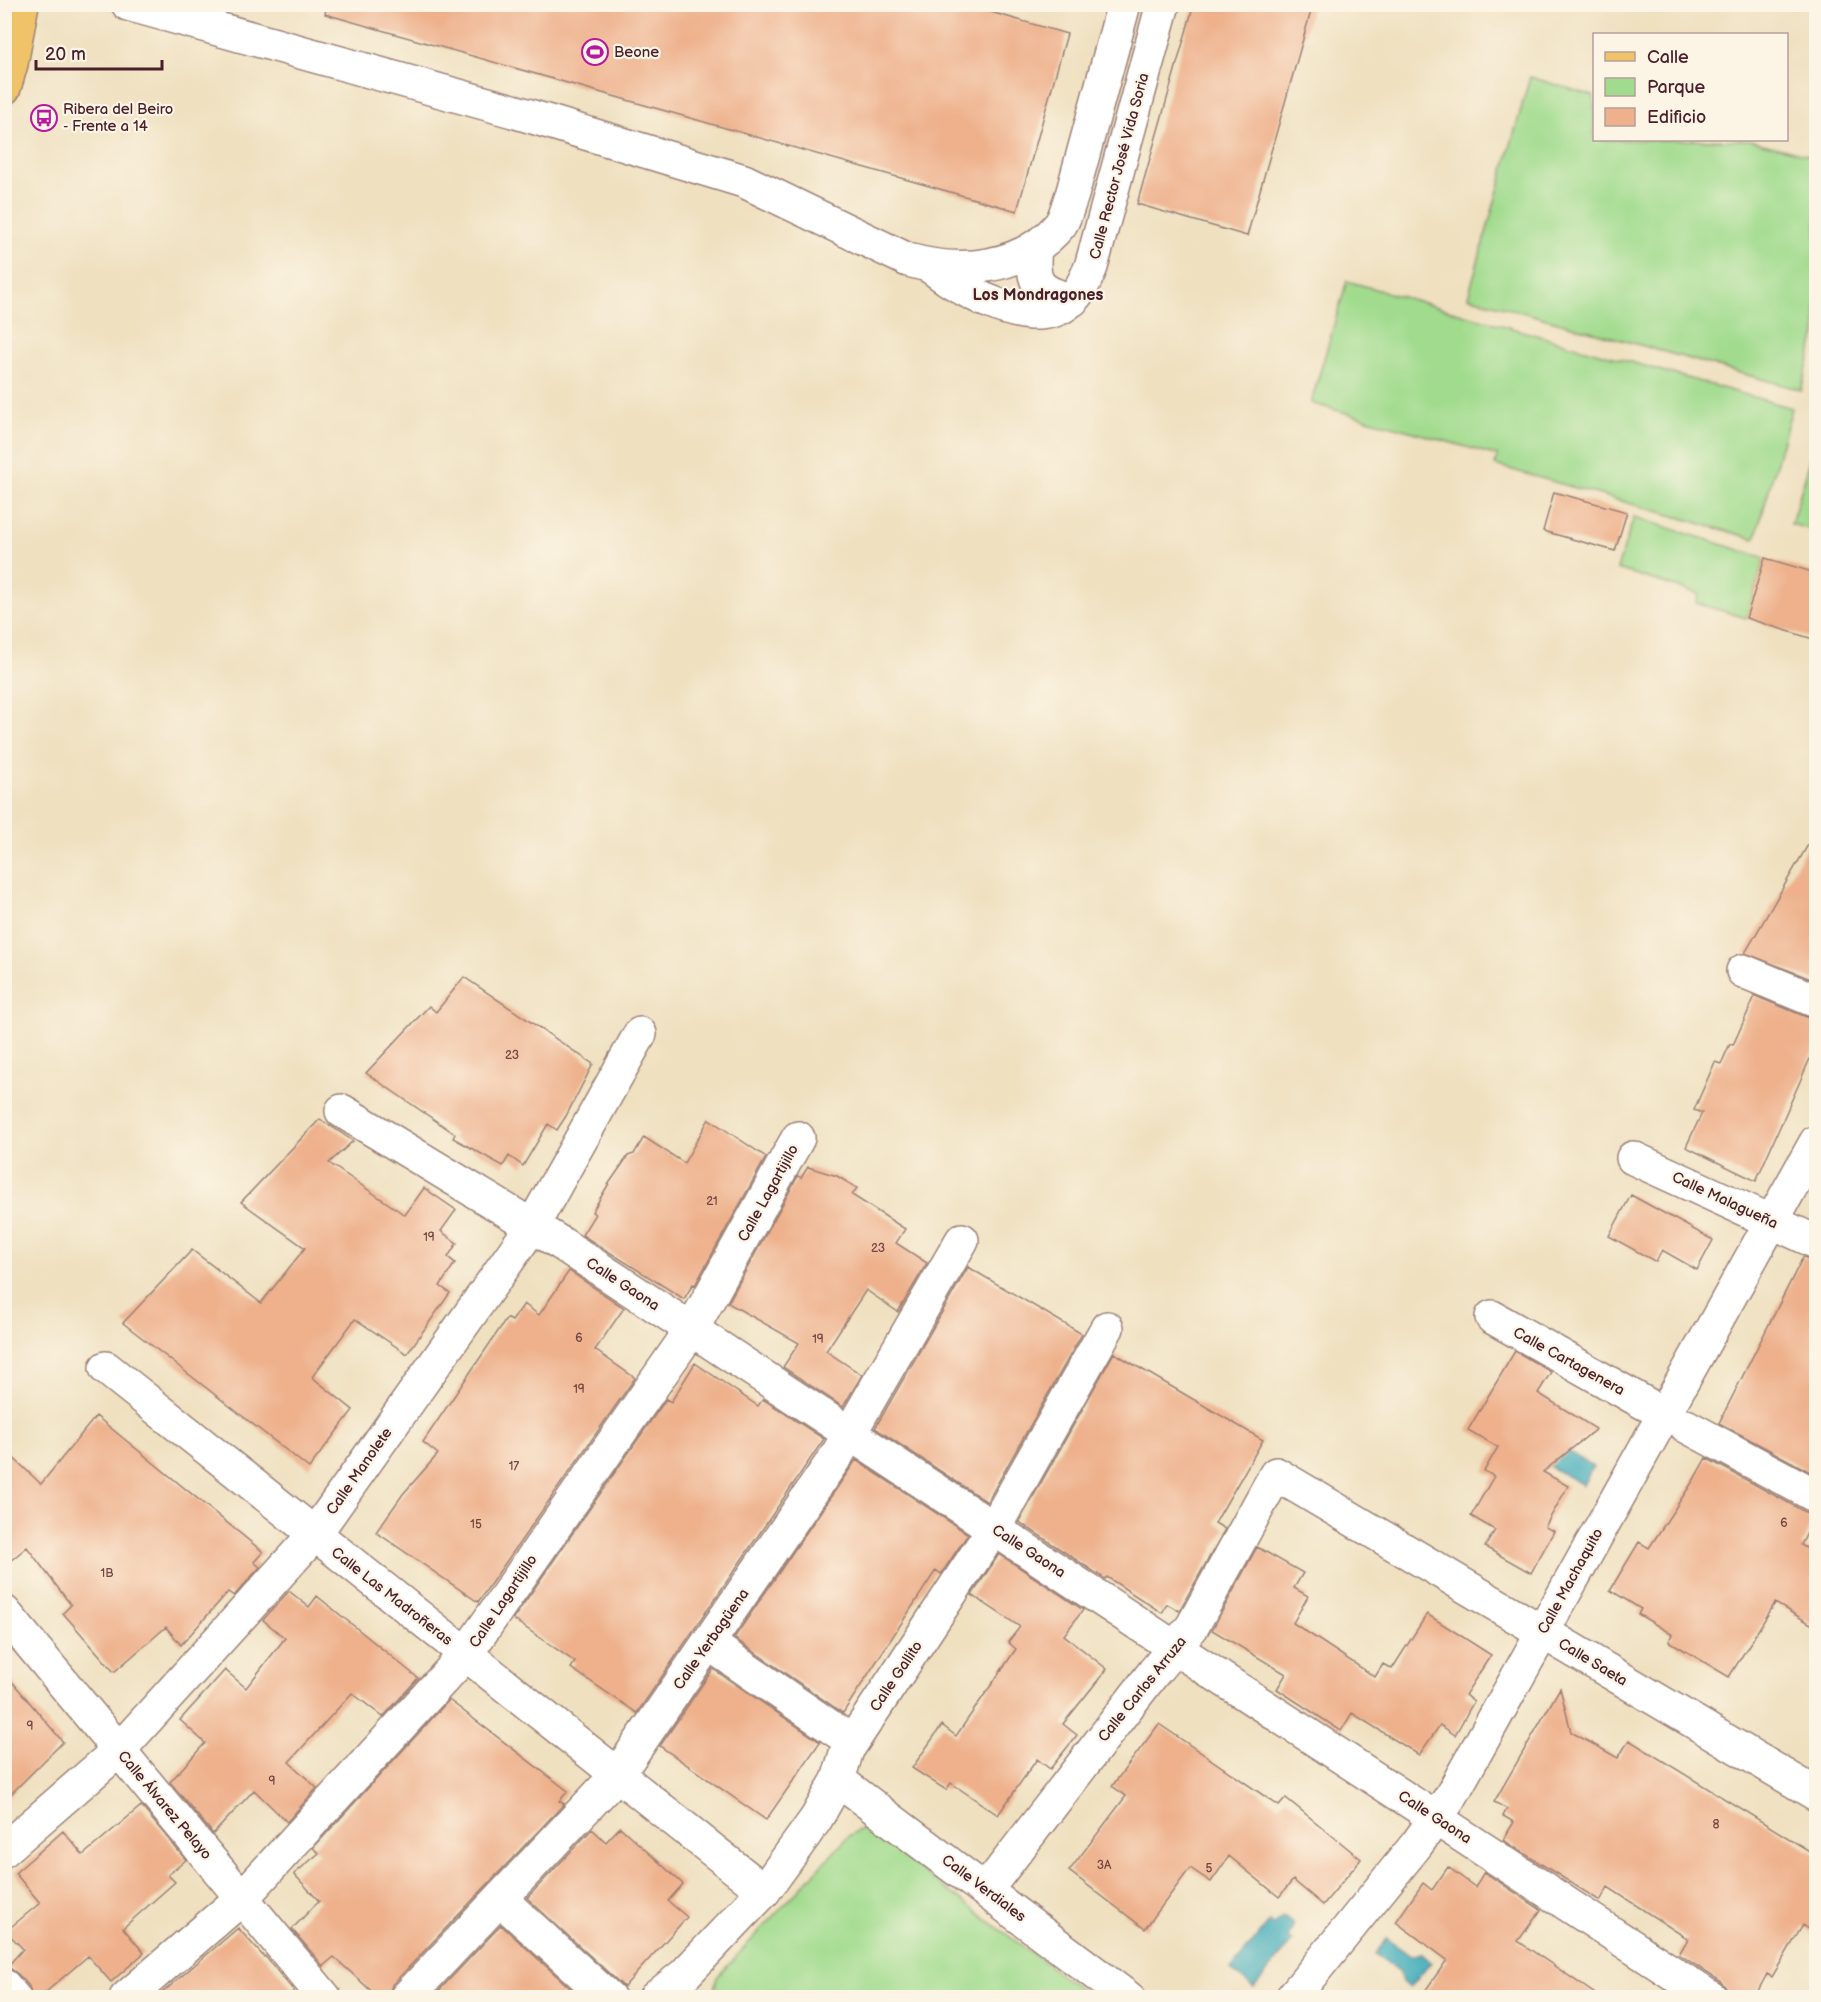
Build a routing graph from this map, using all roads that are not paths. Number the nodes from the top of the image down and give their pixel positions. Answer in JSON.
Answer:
{"nodes":[{"id":1,"x":22,"y":4,"type":"edge"},
{"id":2,"x":128,"y":4,"type":"edge"},
{"id":3,"x":1124,"y":4,"type":"edge"},
{"id":4,"x":1163,"y":4,"type":"edge"},
{"id":5,"x":4,"y":88,"type":"edge"},
{"id":6,"x":1035,"y":248,"type":"junction"},
{"id":7,"x":931,"y":267,"type":"junction"},
{"id":8,"x":1072,"y":300,"type":"junction"},
{"id":9,"x":1743,"y":971,"type":"dead end"},
{"id":10,"x":1816,"y":1001,"type":"edge"},
{"id":11,"x":640,"y":1034,"type":"dead end"},
{"id":12,"x":342,"y":1111,"type":"dead end"},
{"id":13,"x":798,"y":1138,"type":"dead end"},
{"id":14,"x":1816,"y":1142,"type":"edge"},
{"id":15,"x":1633,"y":1158,"type":"dead end"},
{"id":16,"x":1771,"y":1221,"type":"junction"},
{"id":17,"x":533,"y":1225,"type":"junction"},
{"id":18,"x":962,"y":1240,"type":"dead end"},
{"id":19,"x":1816,"y":1242,"type":"edge"},
{"id":20,"x":1492,"y":1317,"type":"dead end"},
{"id":21,"x":1107,"y":1328,"type":"dead end"},
{"id":22,"x":692,"y":1329,"type":"junction"},
{"id":23,"x":106,"y":1368,"type":"dead end"},
{"id":24,"x":1646,"y":1404,"type":"dead end"},
{"id":25,"x":1686,"y":1426,"type":"dead end"},
{"id":26,"x":851,"y":1434,"type":"junction"},
{"id":27,"x":1276,"y":1474,"type":"joint"},
{"id":28,"x":1816,"y":1496,"type":"edge"},
{"id":29,"x":994,"y":1528,"type":"junction"},
{"id":30,"x":314,"y":1534,"type":"junction"},
{"id":31,"x":4,"y":1612,"type":"edge"},
{"id":32,"x":1542,"y":1631,"type":"junction"},
{"id":33,"x":708,"y":1643,"type":"junction"},
{"id":34,"x":1175,"y":1648,"type":"junction"},
{"id":35,"x":466,"y":1654,"type":"junction"},
{"id":36,"x":838,"y":1732,"type":"dead end"},
{"id":37,"x":119,"y":1750,"type":"junction"},
{"id":38,"x":618,"y":1774,"type":"junction"},
{"id":39,"x":838,"y":1780,"type":"junction"},
{"id":40,"x":1816,"y":1794,"type":"edge"},
{"id":41,"x":1437,"y":1818,"type":"junction"},
{"id":42,"x":4,"y":1850,"type":"edge"},
{"id":43,"x":986,"y":1890,"type":"junction"},
{"id":44,"x":764,"y":1891,"type":"junction"},
{"id":45,"x":242,"y":1898,"type":"junction"},
{"id":46,"x":500,"y":1899,"type":"junction"},
{"id":47,"x":4,"y":1986,"type":"edge"},
{"id":48,"x":685,"y":1986,"type":"edge"},
{"id":49,"x":14,"y":1998,"type":"edge"},
{"id":50,"x":126,"y":1998,"type":"edge"},
{"id":51,"x":326,"y":1998,"type":"edge"},
{"id":52,"x":406,"y":1998,"type":"edge"},
{"id":53,"x":609,"y":1998,"type":"edge"},
{"id":54,"x":656,"y":1998,"type":"edge"},
{"id":55,"x":1128,"y":1998,"type":"edge"},
{"id":56,"x":1292,"y":1998,"type":"edge"},
{"id":57,"x":1711,"y":1998,"type":"edge"}],
"edges":[{"from":1,"to":5,"type":"main road"},
{"from":2,"to":7,"type":"street"},
{"from":3,"to":6,"type":"street"},
{"from":4,"to":8,"type":"street","name":"Calle Rector José Vida Soria"},
{"from":6,"to":7,"type":"street"},
{"from":6,"to":8,"type":"street"},
{"from":7,"to":8,"type":"street"},
{"from":9,"to":10,"type":"street"},
{"from":11,"to":17,"type":"street","name":"Calle Manolete"},
{"from":12,"to":17,"type":"street","name":"Calle Gaona"},
{"from":13,"to":22,"type":"street","name":"Calle Lagartijillo"},
{"from":14,"to":16,"type":"street","name":"Calle Machaquito"},
{"from":15,"to":16,"type":"street","name":"Calle Malagueña"},
{"from":16,"to":19,"type":"street","name":"Calle Malagueña"},
{"from":16,"to":32,"type":"street","name":"Calle Machaquito"},
{"from":17,"to":22,"type":"street","name":"Calle Gaona"},
{"from":17,"to":30,"type":"street","name":"Calle Manolete"},
{"from":18,"to":26,"type":"street","name":"Calle Yerbagüena"},
{"from":20,"to":24,"type":"street","name":"Calle Cartagenera"},
{"from":21,"to":29,"type":"street","name":"Calle Gallito"},
{"from":22,"to":26,"type":"street","name":"Calle Gaona"},
{"from":22,"to":35,"type":"street","name":"Calle Lagartijillo"},
{"from":23,"to":30,"type":"street","name":"Calle Las Madroñeras"},
{"from":25,"to":28,"type":"street"},
{"from":26,"to":29,"type":"street","name":"Calle Gaona"},
{"from":26,"to":33,"type":"street","name":"Calle Yerbagüena"},
{"from":27,"to":32,"type":"street","name":"Calle Saeta"},
{"from":27,"to":34,"type":"street","name":"Calle Carlos Arruza"},
{"from":29,"to":34,"type":"street","name":"Calle Gaona"},
{"from":29,"to":39,"type":"street","name":"Calle Gallito"},
{"from":30,"to":35,"type":"street","name":"Calle Las Madroñeras"},
{"from":30,"to":37,"type":"street","name":"Calle Manolete"},
{"from":31,"to":37,"type":"street","name":"Calle Álvarez Pelayo"},
{"from":32,"to":40,"type":"street","name":"Calle Saeta"},
{"from":32,"to":41,"type":"street","name":"Calle Machaquito"},
{"from":33,"to":36,"type":"street"},
{"from":33,"to":38,"type":"street","name":"Calle Yerbagüena"},
{"from":34,"to":41,"type":"street","name":"Calle Gaona"},
{"from":34,"to":43,"type":"street","name":"Calle Carlos Arruza"},
{"from":35,"to":38,"type":"street","name":"Calle Las Madroñeras"},
{"from":35,"to":45,"type":"street","name":"Calle Lagartijillo"},
{"from":37,"to":42,"type":"street","name":"Calle Manolete"},
{"from":37,"to":45,"type":"street","name":"Calle Álvarez Pelayo"},
{"from":38,"to":44,"type":"street","name":"Calle Las Madroñeras"},
{"from":38,"to":46,"type":"street","name":"Calle Yerbagüena"},
{"from":39,"to":43,"type":"street","name":"Calle Verdiales"},
{"from":39,"to":44,"type":"street","name":"Calle Gallito"},
{"from":41,"to":56,"type":"street","name":"Calle Machaquito"},
{"from":41,"to":57,"type":"street","name":"Calle Gaona"},
{"from":43,"to":55,"type":"street","name":"Calle Verdiales"},
{"from":44,"to":48,"type":"street","name":"Calle Gallito"},
{"from":45,"to":50,"type":"street","name":"Calle Lagartijillo"},
{"from":45,"to":51,"type":"street","name":"Calle Álvarez Pelayo"},
{"from":46,"to":52,"type":"street","name":"Calle Yerbagüena"},
{"from":46,"to":53,"type":"street"},
{"from":47,"to":49,"type":"street"},
{"from":48,"to":54,"type":"street","name":"Calle Gallito"}]}
